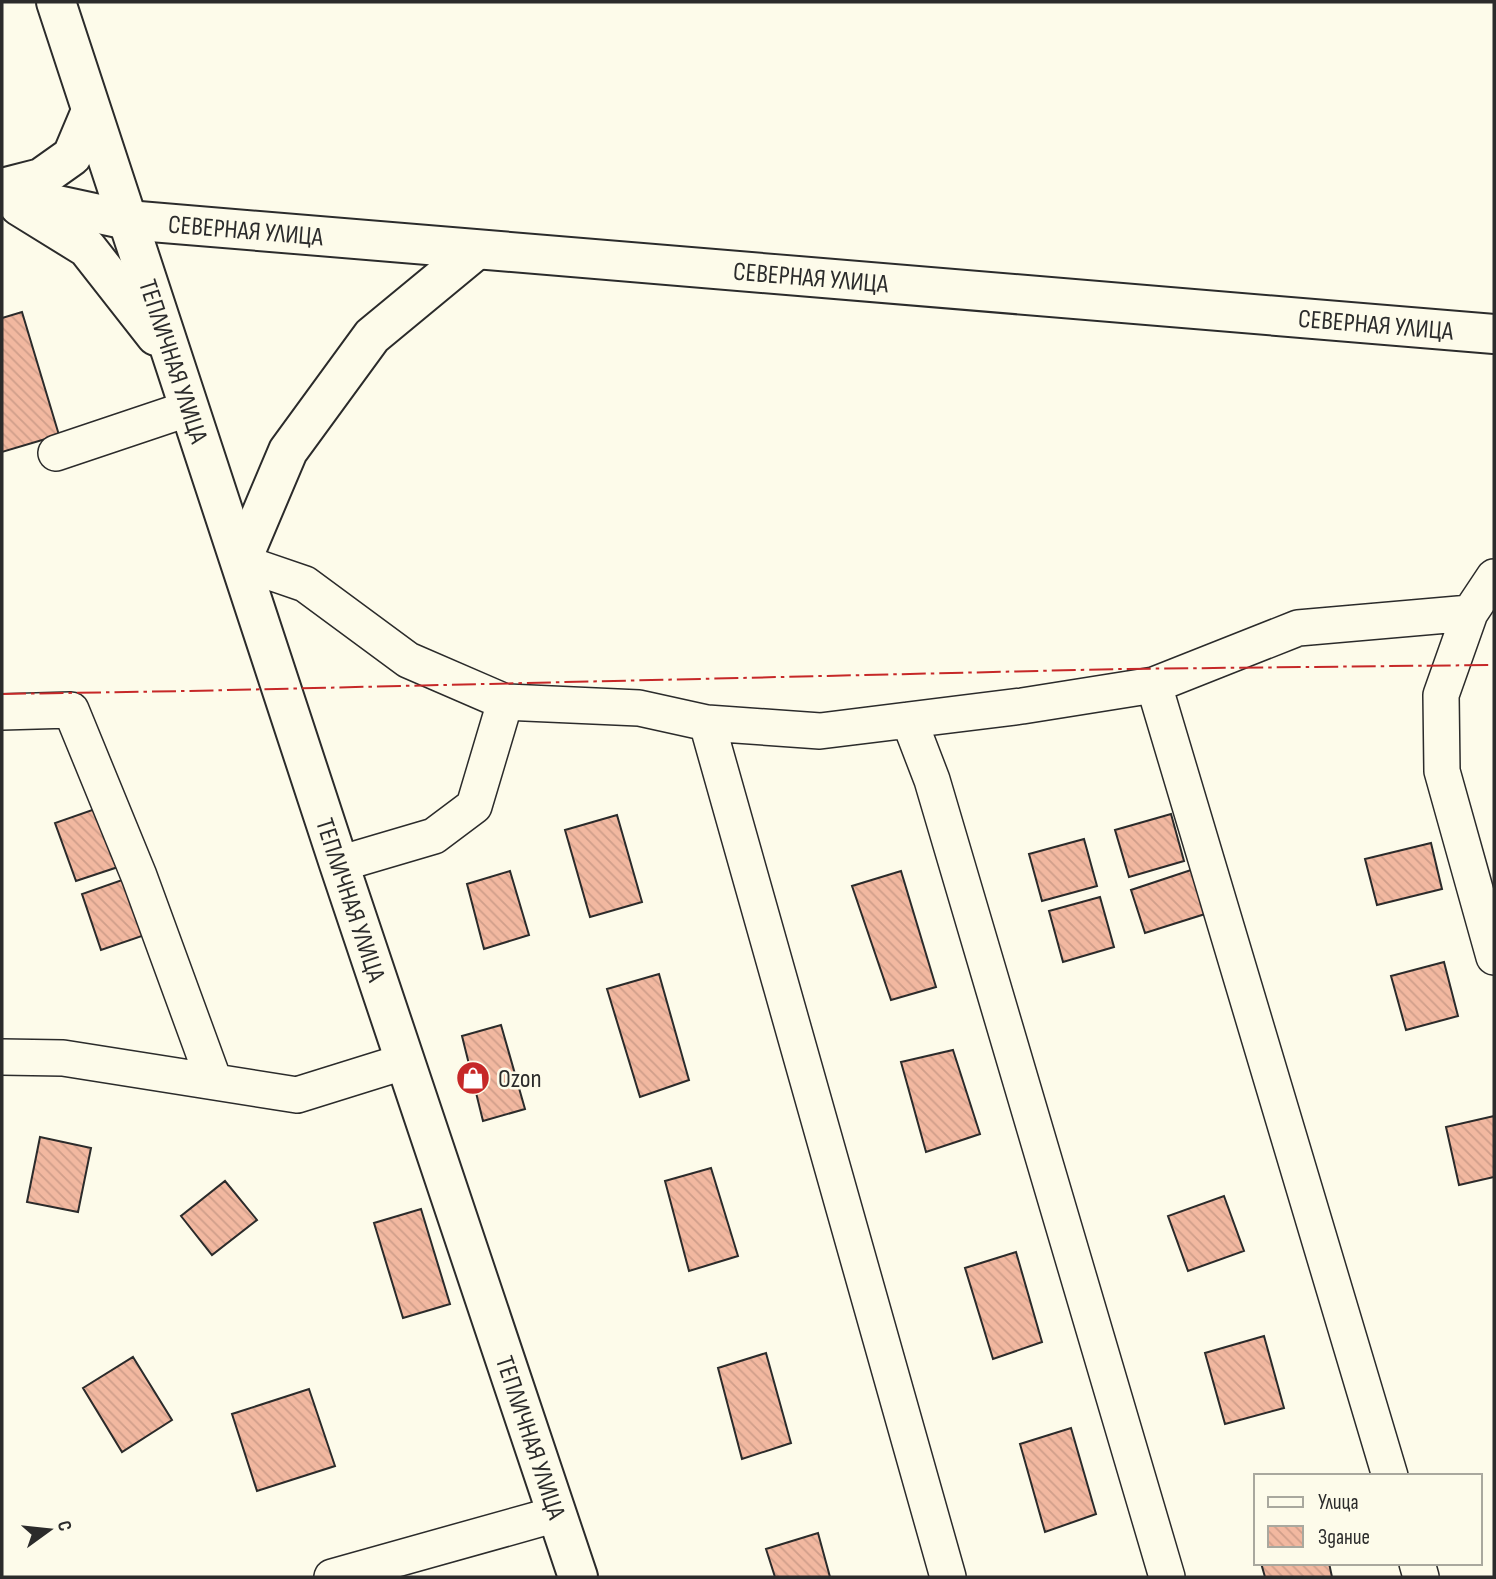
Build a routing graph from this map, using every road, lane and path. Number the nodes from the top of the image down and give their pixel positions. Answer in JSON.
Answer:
{"nodes":[{"id":1,"x":56,"y":2,"type":"edge"},
{"id":2,"x":91,"y":111,"type":"junction"},
{"id":3,"x":2,"y":192,"type":"edge"},
{"id":4,"x":127,"y":220,"type":"junction"},
{"id":5,"x":476,"y":250,"type":"junction"},
{"id":6,"x":1494,"y":334,"type":"edge"},
{"id":7,"x":173,"y":357,"type":"junction"},
{"id":8,"x":190,"y":408,"type":"junction"},
{"id":9,"x":56,"y":453,"type":"dead end"},
{"id":10,"x":241,"y":562,"type":"junction"},
{"id":11,"x":1494,"y":577,"type":"edge"},
{"id":12,"x":1470,"y":613,"type":"junction"},
{"id":13,"x":1154,"y":685,"type":"junction"},
{"id":14,"x":505,"y":702,"type":"junction"},
{"id":15,"x":2,"y":712,"type":"edge"},
{"id":16,"x":909,"y":720,"type":"junction"},
{"id":17,"x":707,"y":723,"type":"junction"},
{"id":18,"x":339,"y":864,"type":"junction"},
{"id":19,"x":1494,"y":957,"type":"edge"},
{"id":20,"x":2,"y":1057,"type":"edge"},
{"id":21,"x":406,"y":1061,"type":"junction"},
{"id":22,"x":214,"y":1082,"type":"junction"},
{"id":23,"x":1390,"y":1474,"type":"edge"},
{"id":24,"x":556,"y":1514,"type":"junction"},
{"id":25,"x":332,"y":1577,"type":"edge"},
{"id":26,"x":578,"y":1577,"type":"edge"},
{"id":27,"x":948,"y":1577,"type":"edge"},
{"id":28,"x":1167,"y":1577,"type":"edge"}],
"edges":[{"from":1,"to":2,"type":"main road","name":"ТЕПЛИЧНАЯ УЛИЦА"},
{"from":2,"to":3,"type":"main road"},
{"from":2,"to":4,"type":"main road","name":"ТЕПЛИЧНАЯ УЛИЦА"},
{"from":3,"to":4,"type":"main road","name":"СЕВЕРНАЯ УЛИЦА"},
{"from":3,"to":7,"type":"main road"},
{"from":4,"to":5,"type":"main road","name":"СЕВЕРНАЯ УЛИЦА"},
{"from":4,"to":7,"type":"main road","name":"ТЕПЛИЧНАЯ УЛИЦА"},
{"from":5,"to":6,"type":"main road","name":"СЕВЕРНАЯ УЛИЦА"},
{"from":5,"to":10,"type":"main road"},
{"from":7,"to":8,"type":"main road","name":"ТЕПЛИЧНАЯ УЛИЦА"},
{"from":8,"to":9,"type":"street"},
{"from":8,"to":10,"type":"main road","name":"ТЕПЛИЧНАЯ УЛИЦА"},
{"from":10,"to":14,"type":"street"},
{"from":10,"to":18,"type":"main road","name":"ТЕПЛИЧНАЯ УЛИЦА"},
{"from":11,"to":12,"type":"street"},
{"from":12,"to":13,"type":"street"},
{"from":12,"to":19,"type":"street"},
{"from":13,"to":16,"type":"street"},
{"from":13,"to":23,"type":"street"},
{"from":14,"to":17,"type":"street"},
{"from":14,"to":18,"type":"street"},
{"from":15,"to":22,"type":"street"},
{"from":16,"to":17,"type":"street"},
{"from":16,"to":28,"type":"street"},
{"from":17,"to":27,"type":"street"},
{"from":18,"to":21,"type":"main road","name":"ТЕПЛИЧНАЯ УЛИЦА"},
{"from":20,"to":22,"type":"street"},
{"from":21,"to":22,"type":"street"},
{"from":21,"to":24,"type":"main road","name":"ТЕПЛИЧНАЯ УЛИЦА"},
{"from":24,"to":25,"type":"street"},
{"from":24,"to":26,"type":"main road","name":"ТЕПЛИЧНАЯ УЛИЦА"}]}
